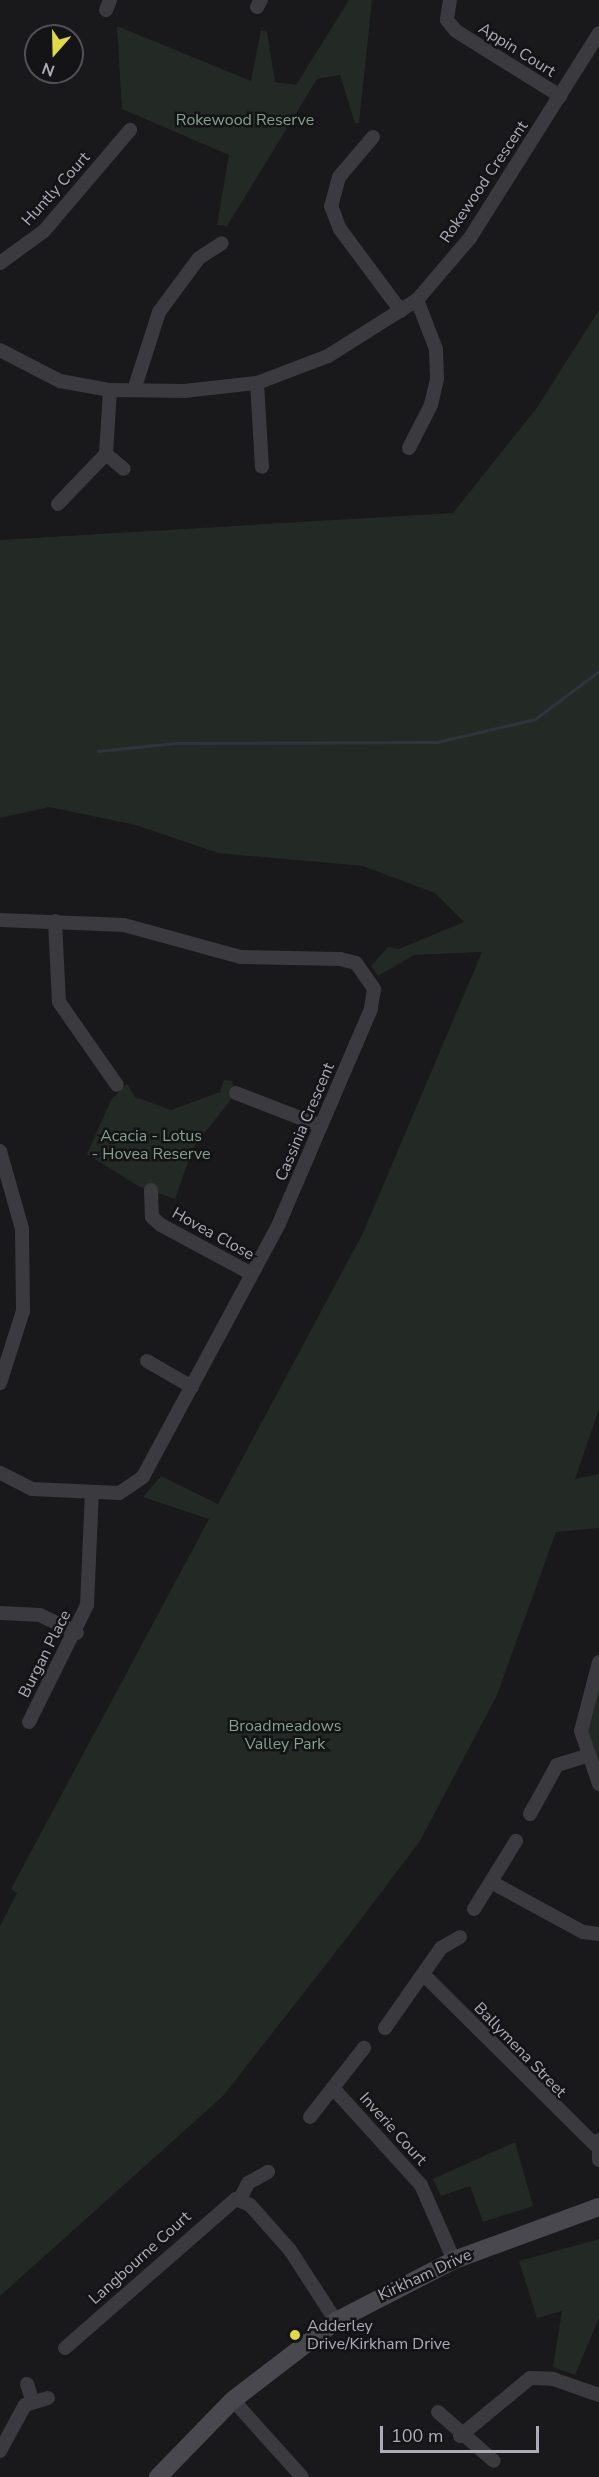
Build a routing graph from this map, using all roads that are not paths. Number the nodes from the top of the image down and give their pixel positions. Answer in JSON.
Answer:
{"nodes":[{"id":1,"x":450,"y":0,"type":"edge"},
{"id":2,"x":599,"y":33,"type":"edge"},
{"id":3,"x":560,"y":96,"type":"junction"},
{"id":4,"x":130,"y":130,"type":"dead end"},
{"id":5,"x":373,"y":137,"type":"dead end"},
{"id":6,"x":222,"y":243,"type":"dead end"},
{"id":7,"x":0,"y":263,"type":"edge"},
{"id":8,"x":417,"y":300,"type":"junction"},
{"id":9,"x":401,"y":311,"type":"junction"},
{"id":10,"x":1,"y":354,"type":"edge"},
{"id":11,"x":257,"y":383,"type":"junction"},
{"id":12,"x":110,"y":390,"type":"junction"},
{"id":13,"x":134,"y":390,"type":"junction"},
{"id":14,"x":409,"y":448,"type":"dead end"},
{"id":15,"x":106,"y":454,"type":"junction"},
{"id":16,"x":262,"y":467,"type":"dead end"},
{"id":17,"x":124,"y":469,"type":"dead end"},
{"id":18,"x":58,"y":504,"type":"dead end"},
{"id":19,"x":0,"y":920,"type":"edge"},
{"id":20,"x":55,"y":921,"type":"junction"},
{"id":21,"x":117,"y":1085,"type":"dead end"},
{"id":22,"x":236,"y":1093,"type":"dead end"},
{"id":23,"x":321,"y":1126,"type":"junction"},
{"id":24,"x":0,"y":1151,"type":"edge"},
{"id":25,"x":151,"y":1190,"type":"dead end"},
{"id":26,"x":252,"y":1274,"type":"junction"},
{"id":27,"x":147,"y":1361,"type":"dead end"},
{"id":28,"x":0,"y":1383,"type":"edge"},
{"id":29,"x":192,"y":1387,"type":"junction"},
{"id":30,"x":0,"y":1473,"type":"edge"},
{"id":31,"x":92,"y":1492,"type":"junction"},
{"id":32,"x":0,"y":1613,"type":"edge"},
{"id":33,"x":77,"y":1633,"type":"junction"},
{"id":34,"x":599,"y":1662,"type":"edge"},
{"id":35,"x":29,"y":1722,"type":"dead end"},
{"id":36,"x":586,"y":1756,"type":"junction"},
{"id":37,"x":599,"y":1784,"type":"edge"},
{"id":38,"x":530,"y":1814,"type":"dead end"},
{"id":39,"x":516,"y":1841,"type":"dead end"},
{"id":40,"x":493,"y":1883,"type":"junction"},
{"id":41,"x":474,"y":1909,"type":"dead end"},
{"id":42,"x":599,"y":1934,"type":"edge"},
{"id":43,"x":460,"y":1937,"type":"dead end"},
{"id":44,"x":424,"y":1975,"type":"junction"},
{"id":45,"x":385,"y":2028,"type":"dead end"},
{"id":46,"x":364,"y":2048,"type":"dead end"},
{"id":47,"x":333,"y":2088,"type":"junction"},
{"id":48,"x":310,"y":2117,"type":"dead end"},
{"id":49,"x":597,"y":2142,"type":"edge"},
{"id":50,"x":599,"y":2160,"type":"edge"},
{"id":51,"x":268,"y":2172,"type":"dead end"},
{"id":52,"x":240,"y":2199,"type":"junction"},
{"id":53,"x":599,"y":2207,"type":"edge"},
{"id":54,"x":599,"y":2221,"type":"edge"},
{"id":55,"x":572,"y":2222,"type":"junction"},
{"id":56,"x":454,"y":2260,"type":"junction"},
{"id":57,"x":336,"y":2321,"type":"junction"},
{"id":58,"x":65,"y":2348,"type":"dead end"},
{"id":59,"x":27,"y":2384,"type":"dead end"},
{"id":60,"x":599,"y":2395,"type":"edge"},
{"id":61,"x":48,"y":2398,"type":"dead end"},
{"id":62,"x":32,"y":2399,"type":"junction"},
{"id":63,"x":233,"y":2400,"type":"junction"},
{"id":64,"x":438,"y":2412,"type":"dead end"},
{"id":65,"x":460,"y":2436,"type":"junction"},
{"id":66,"x":0,"y":2451,"type":"edge"},
{"id":67,"x":494,"y":2461,"type":"dead end"},
{"id":68,"x":158,"y":2477,"type":"edge"},
{"id":69,"x":302,"y":2477,"type":"edge"}],
"edges":[{"from":1,"to":3,"type":"street","name":"Appin Court"},
{"from":2,"to":3,"type":"street","name":"Rokewood Crescent"},
{"from":3,"to":8,"type":"street","name":"Rokewood Crescent"},
{"from":4,"to":7,"type":"street","name":"Huntly Court"},
{"from":5,"to":9,"type":"street"},
{"from":6,"to":13,"type":"street"},
{"from":8,"to":9,"type":"street","name":"Rokewood Crescent"},
{"from":8,"to":14,"type":"street"},
{"from":9,"to":11,"type":"street","name":"Rokewood Crescent"},
{"from":10,"to":12,"type":"street","name":"Rokewood Crescent"},
{"from":11,"to":13,"type":"street","name":"Rokewood Crescent"},
{"from":11,"to":16,"type":"street"},
{"from":12,"to":13,"type":"street","name":"Rokewood Crescent"},
{"from":12,"to":15,"type":"street"},
{"from":15,"to":17,"type":"street"},
{"from":15,"to":18,"type":"street"},
{"from":19,"to":20,"type":"street","name":"Cassinia Crescent"},
{"from":20,"to":21,"type":"street"},
{"from":20,"to":23,"type":"street","name":"Cassinia Crescent"},
{"from":22,"to":23,"type":"street"},
{"from":23,"to":26,"type":"street","name":"Cassinia Crescent"},
{"from":24,"to":28,"type":"street"},
{"from":25,"to":26,"type":"street","name":"Hovea Close"},
{"from":26,"to":29,"type":"street","name":"Cassinia Crescent"},
{"from":27,"to":29,"type":"street"},
{"from":29,"to":31,"type":"street","name":"Cassinia Crescent"},
{"from":30,"to":31,"type":"street","name":"Cassinia Crescent"},
{"from":31,"to":33,"type":"street","name":"Burgan Place"},
{"from":32,"to":33,"type":"street"},
{"from":33,"to":35,"type":"street","name":"Burgan Place"},
{"from":34,"to":36,"type":"street"},
{"from":36,"to":37,"type":"street"},
{"from":36,"to":38,"type":"street"},
{"from":39,"to":40,"type":"street"},
{"from":40,"to":41,"type":"street"},
{"from":40,"to":42,"type":"street"},
{"from":43,"to":44,"type":"street"},
{"from":44,"to":45,"type":"street"},
{"from":44,"to":49,"type":"street","name":"Ballymena Street"},
{"from":46,"to":47,"type":"street"},
{"from":47,"to":48,"type":"street"},
{"from":47,"to":56,"type":"street","name":"Inverie Court"},
{"from":49,"to":50,"type":"street"},
{"from":51,"to":52,"type":"street","name":"Langbourne Court"},
{"from":52,"to":57,"type":"street"},
{"from":52,"to":58,"type":"street","name":"Langbourne Court"},
{"from":53,"to":55,"type":"street","name":"Kirkham Drive"},
{"from":54,"to":55,"type":"street","name":"Kirkham Drive"},
{"from":55,"to":56,"type":"street","name":"Kirkham Drive"},
{"from":56,"to":57,"type":"street","name":"Kirkham Drive"},
{"from":57,"to":63,"type":"street","name":"Kirkham Drive"},
{"from":59,"to":62,"type":"street"},
{"from":60,"to":65,"type":"street"},
{"from":61,"to":62,"type":"street"},
{"from":62,"to":66,"type":"street"},
{"from":63,"to":68,"type":"street","name":"Kirkham Drive"},
{"from":63,"to":69,"type":"street"},
{"from":64,"to":65,"type":"street"},
{"from":65,"to":67,"type":"street"}]}
